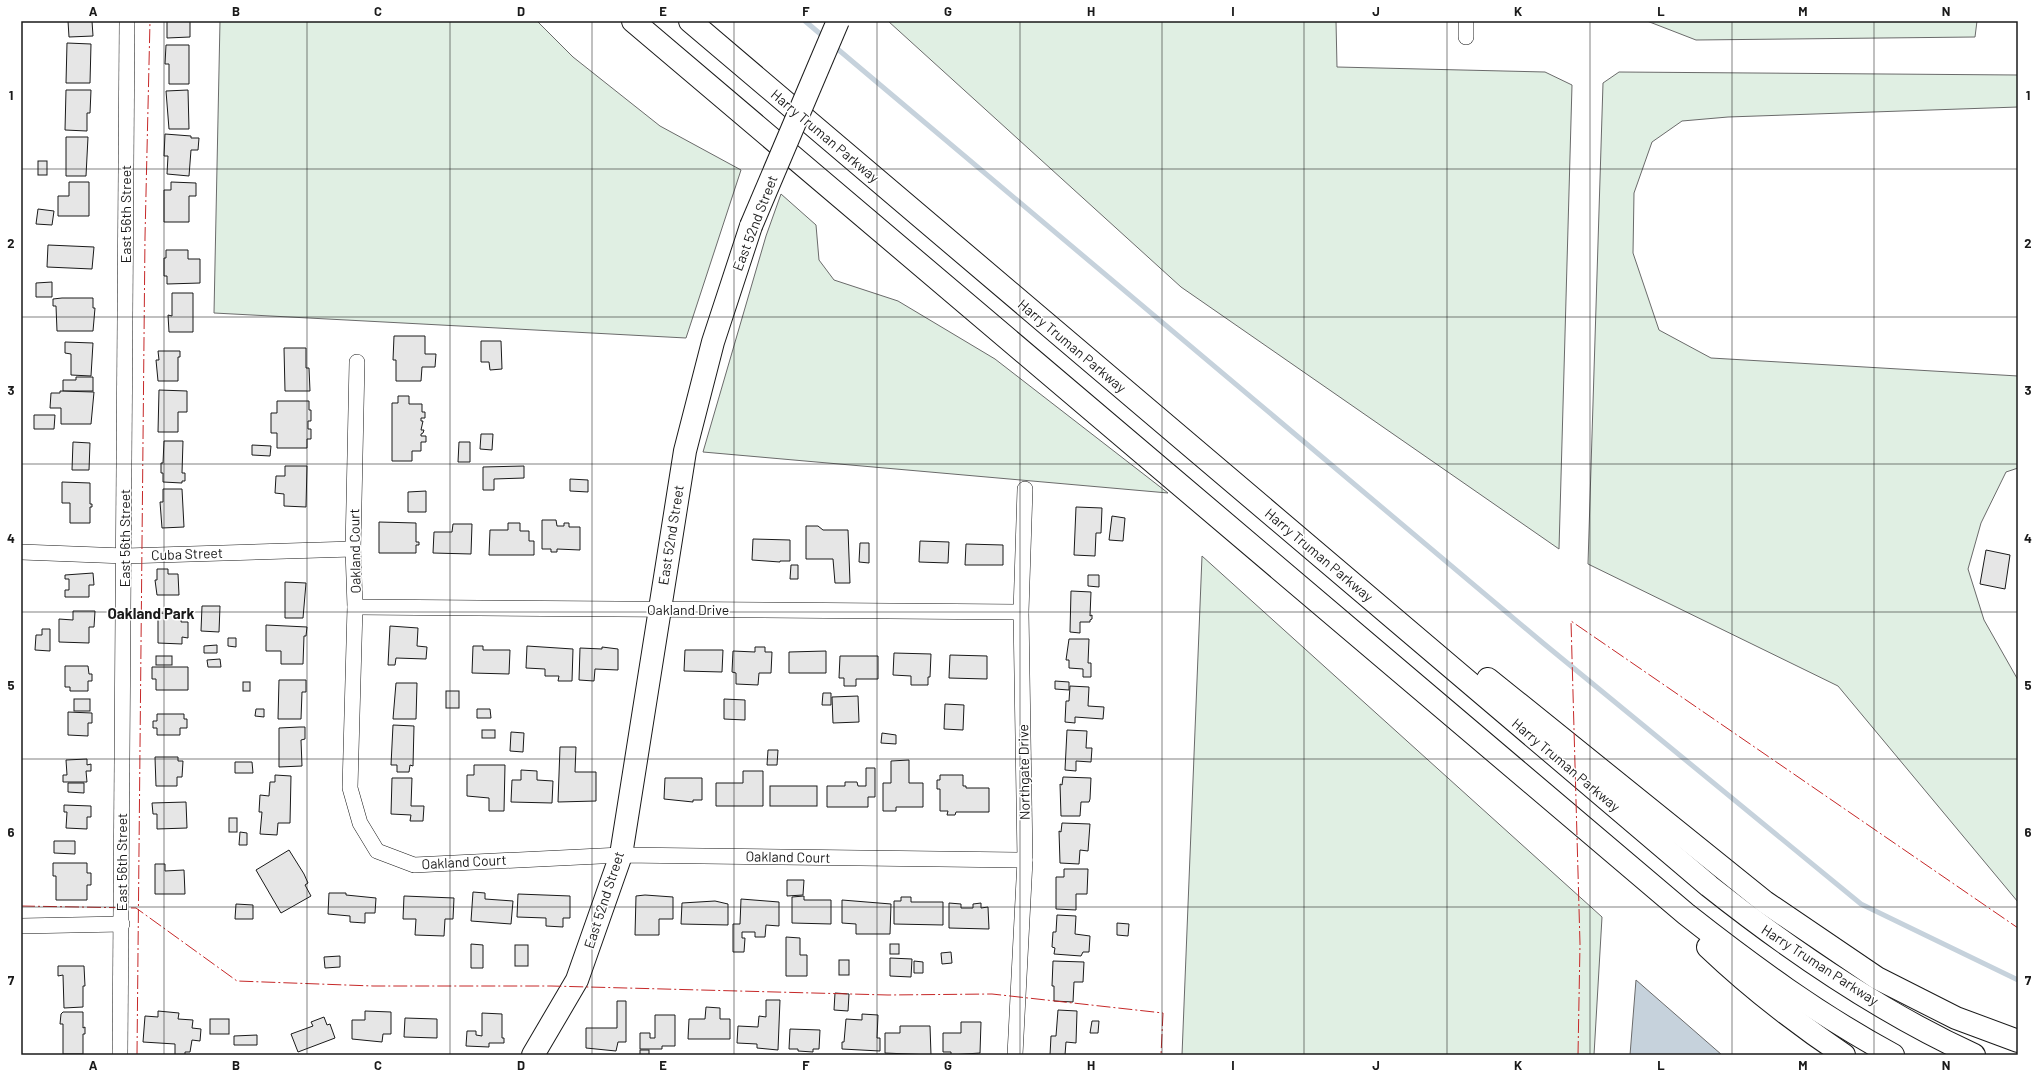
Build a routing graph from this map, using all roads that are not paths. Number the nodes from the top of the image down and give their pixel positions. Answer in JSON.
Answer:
{"nodes":[{"id":1,"x":127,"y":21,"type":"edge"},
{"id":2,"x":633,"y":21,"type":"edge"},
{"id":3,"x":690,"y":21,"type":"edge"},
{"id":4,"x":838,"y":21,"type":"edge"},
{"id":5,"x":1466,"y":21,"type":"edge"},
{"id":6,"x":1466,"y":37,"type":"dead end"},
{"id":7,"x":357,"y":362,"type":"dead end"},
{"id":8,"x":1115,"y":382,"type":"junction"},
{"id":9,"x":1025,"y":489,"type":"dead end"},
{"id":10,"x":353,"y":549,"type":"junction"},
{"id":11,"x":21,"y":552,"type":"edge"},
{"id":12,"x":125,"y":556,"type":"junction"},
{"id":13,"x":355,"y":607,"type":"junction"},
{"id":14,"x":658,"y":610,"type":"junction"},
{"id":15,"x":1021,"y":612,"type":"junction"},
{"id":16,"x":1586,"y":830,"type":"junction"},
{"id":17,"x":621,"y":855,"type":"junction"},
{"id":18,"x":1025,"y":860,"type":"junction"},
{"id":19,"x":122,"y":924,"type":"junction"},
{"id":20,"x":21,"y":926,"type":"edge"},
{"id":21,"x":2018,"y":1041,"type":"edge"},
{"id":22,"x":120,"y":1055,"type":"edge"},
{"id":23,"x":533,"y":1055,"type":"edge"},
{"id":24,"x":1015,"y":1055,"type":"edge"},
{"id":25,"x":1844,"y":1055,"type":"edge"},
{"id":26,"x":1893,"y":1055,"type":"edge"},
{"id":27,"x":1974,"y":1055,"type":"edge"}],
"edges":[{"from":1,"to":12,"type":"street","name":"East 56th Street"},
{"from":2,"to":16,"type":"main road"},
{"from":3,"to":8,"type":"main road","name":"Harry Truman Parkway"},
{"from":4,"to":14,"type":"main road","name":"East 52nd Street","bridge":true},
{"from":5,"to":6,"type":"street"},
{"from":7,"to":10,"type":"street","name":"Oakland Court"},
{"from":8,"to":21,"type":"main road"},
{"from":8,"to":27,"type":"main road","name":"Harry Truman Parkway"},
{"from":9,"to":15,"type":"street","name":"Northgate Drive"},
{"from":10,"to":12,"type":"street","name":"Cuba Street"},
{"from":10,"to":13,"type":"street","name":"Oakland Court"},
{"from":11,"to":12,"type":"street","name":"Cuba Street"},
{"from":12,"to":19,"type":"street","name":"East 56th Street"},
{"from":13,"to":14,"type":"street","name":"Oakland Drive"},
{"from":13,"to":17,"type":"street","name":"Oakland Court"},
{"from":14,"to":15,"type":"street","name":"Oakland Drive"},
{"from":14,"to":17,"type":"main road","name":"East 52nd Street"},
{"from":15,"to":18,"type":"street","name":"Northgate Drive"},
{"from":16,"to":25,"type":"main road"},
{"from":16,"to":26,"type":"main road"},
{"from":17,"to":18,"type":"street","name":"Oakland Court"},
{"from":17,"to":23,"type":"main road","name":"East 52nd Street"},
{"from":18,"to":24,"type":"street","name":"Northgate Drive"},
{"from":19,"to":20,"type":"street"},
{"from":19,"to":22,"type":"street","name":"East 56th Street"}]}
